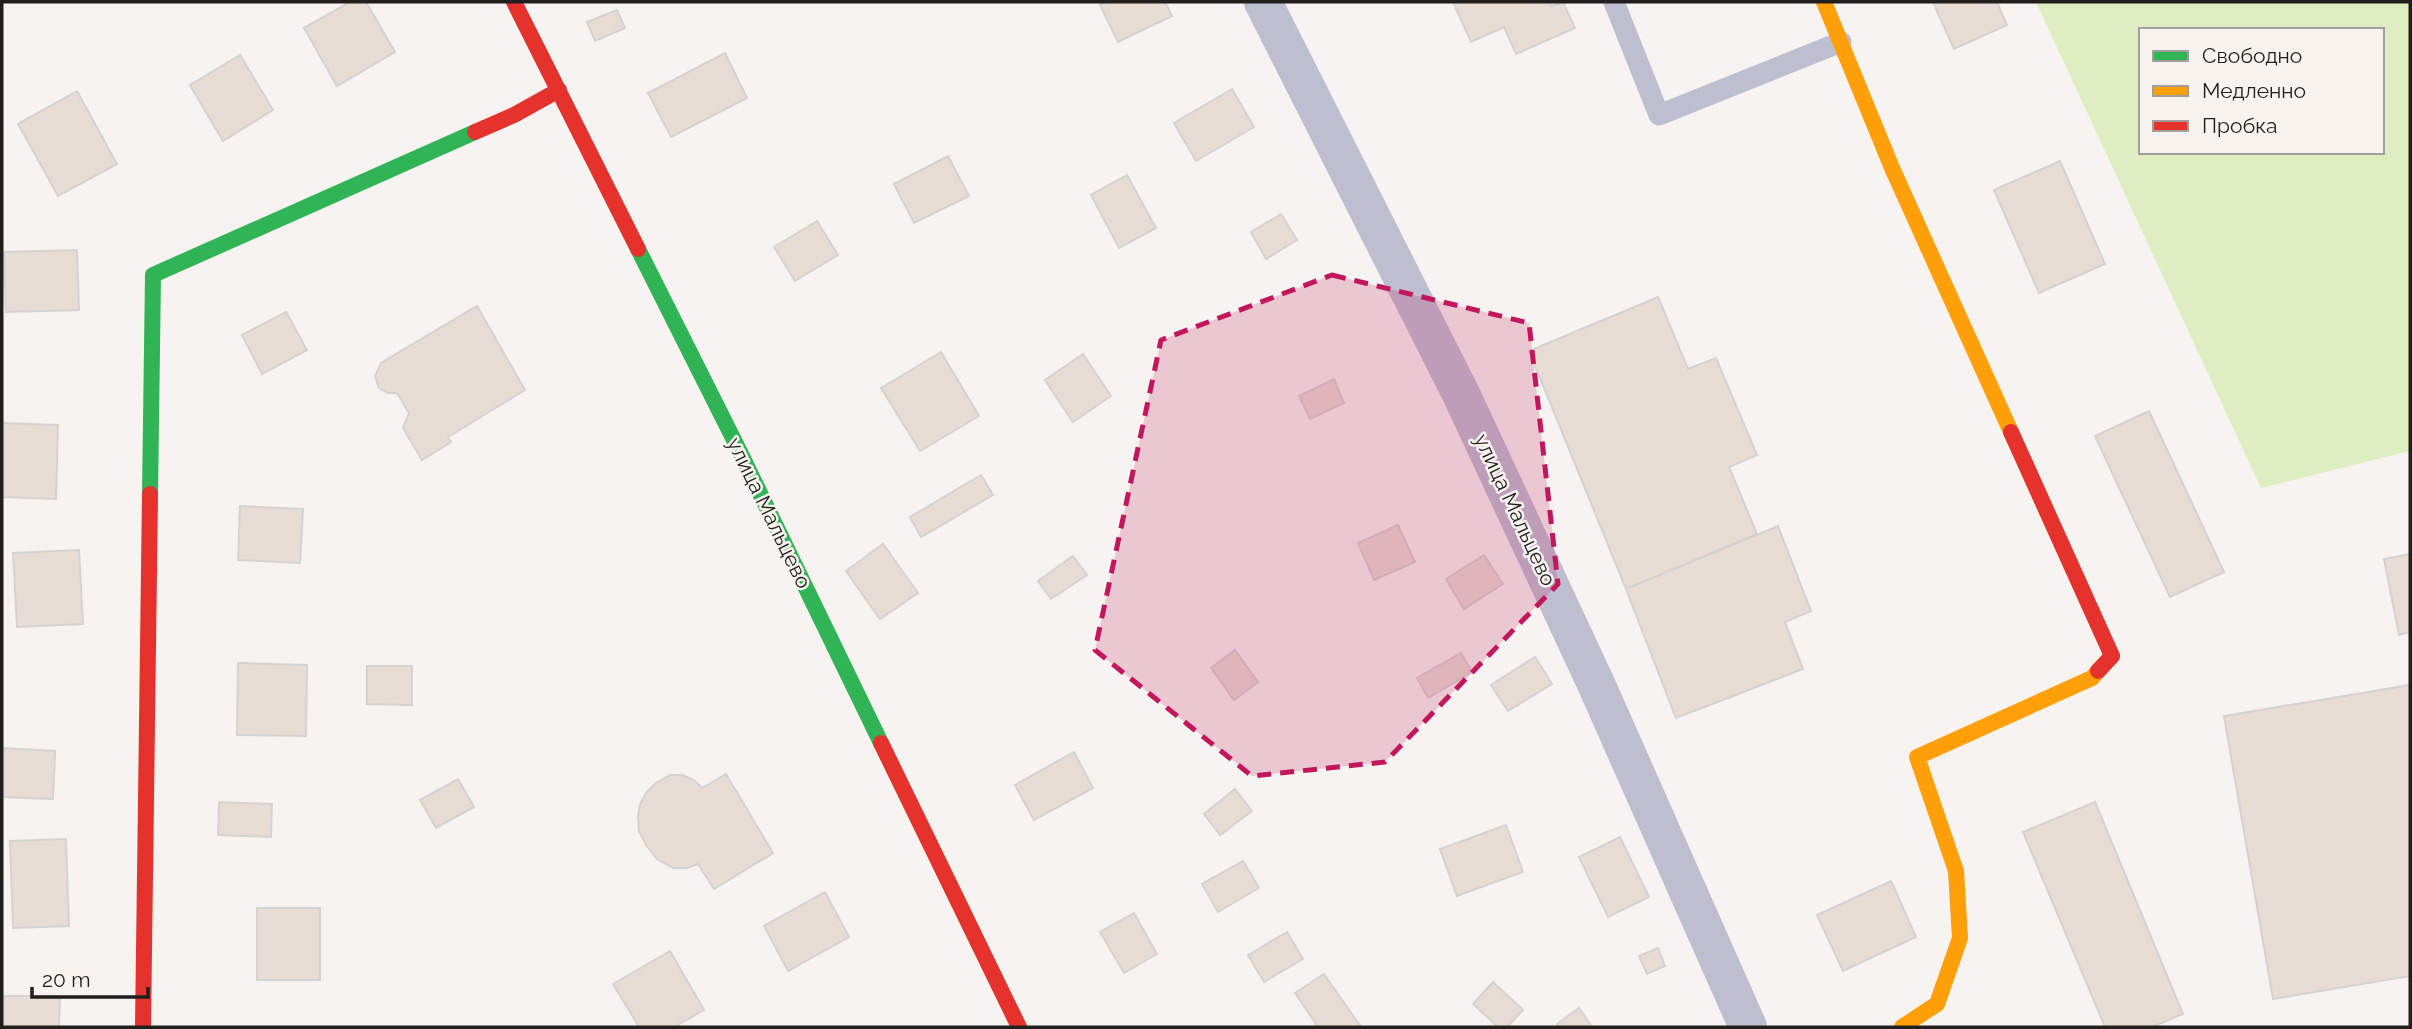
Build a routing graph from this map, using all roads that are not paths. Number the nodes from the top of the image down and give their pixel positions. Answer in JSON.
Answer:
{"nodes":[{"id":1,"x":514,"y":2,"type":"edge"},
{"id":2,"x":1263,"y":2,"type":"edge"},
{"id":3,"x":1614,"y":2,"type":"edge"},
{"id":4,"x":1824,"y":2,"type":"edge"},
{"id":5,"x":1841,"y":42,"type":"junction"},
{"id":6,"x":559,"y":90,"type":"junction"},
{"id":7,"x":143,"y":1027,"type":"edge"},
{"id":8,"x":1019,"y":1027,"type":"edge"},
{"id":9,"x":1748,"y":1027,"type":"edge"},
{"id":10,"x":1902,"y":1027,"type":"edge"}],
"edges":[{"from":1,"to":6,"type":"street","name":"улица Мальцево"},
{"from":2,"to":9,"type":"street","name":"улица Мальцево"},
{"from":3,"to":5,"type":"lane"},
{"from":4,"to":5,"type":"street"},
{"from":5,"to":10,"type":"street"},
{"from":6,"to":7,"type":"street"},
{"from":6,"to":8,"type":"street","name":"улица Мальцево"}]}
